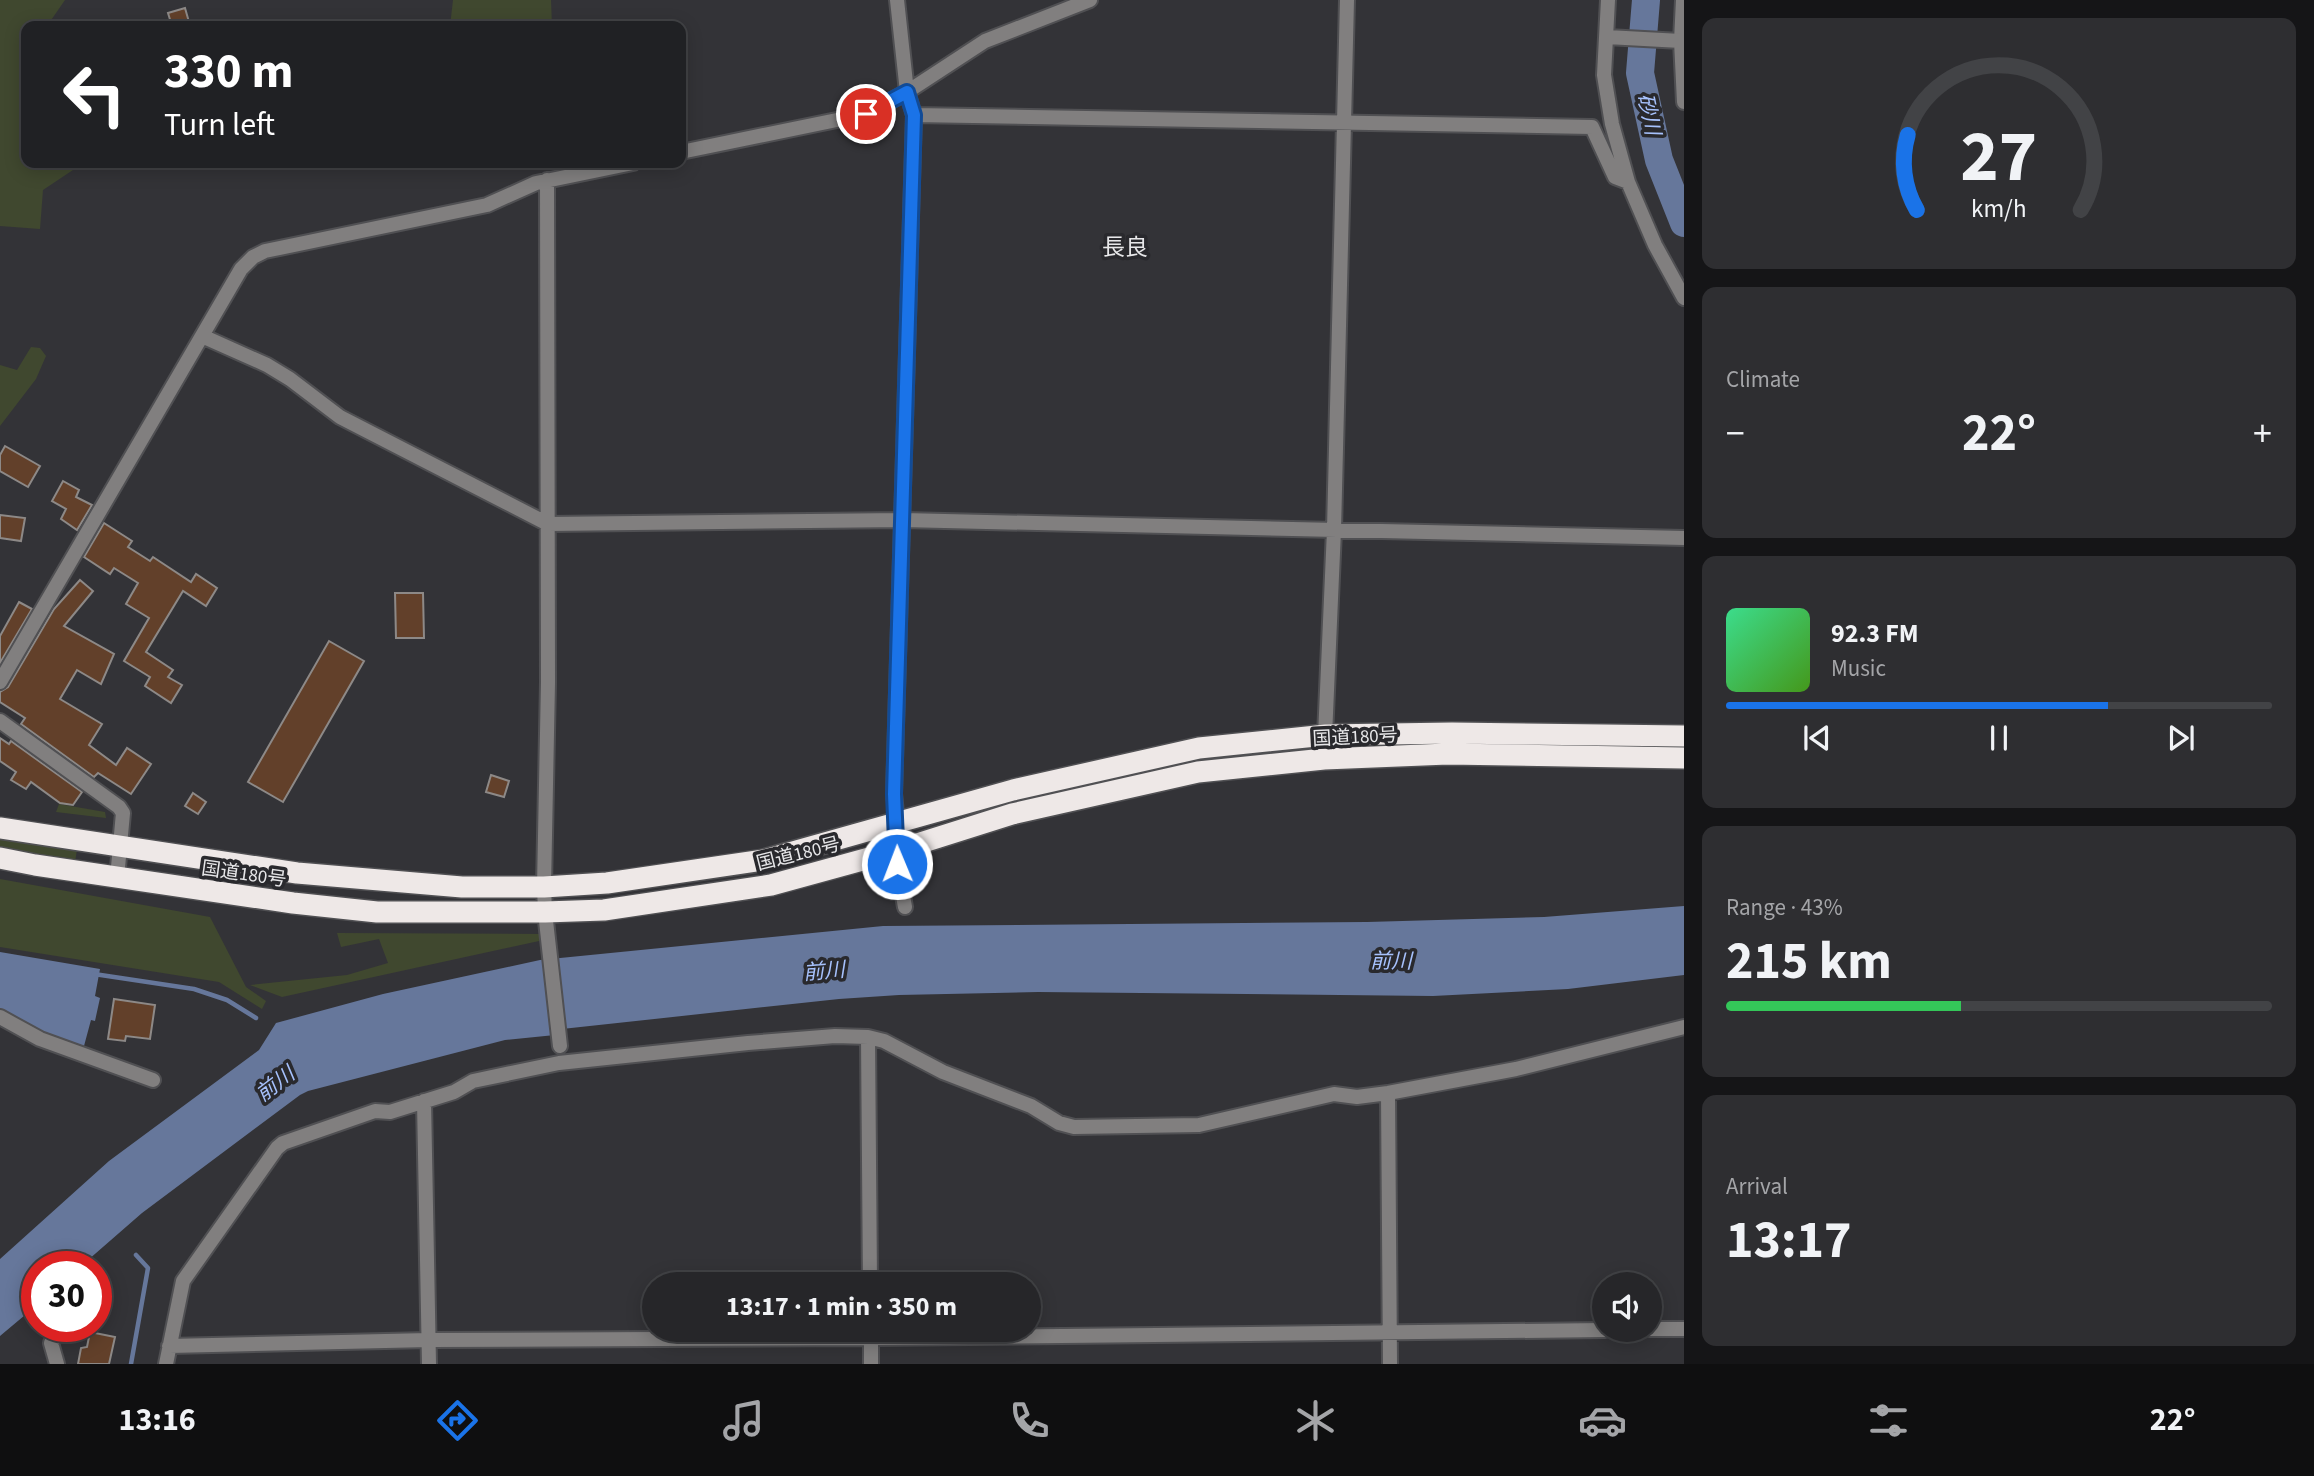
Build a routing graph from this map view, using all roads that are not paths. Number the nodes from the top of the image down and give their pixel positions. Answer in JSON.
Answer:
{"nodes":[{"id":1,"x":897,"y":0,"type":"edge"},
{"id":2,"x":1090,"y":0,"type":"edge"},
{"id":3,"x":1347,"y":0,"type":"edge"},
{"id":4,"x":1683,"y":0,"type":"edge"},
{"id":5,"x":1606,"y":1,"type":"edge"},
{"id":6,"x":1683,"y":18,"type":"edge"},
{"id":7,"x":1611,"y":37,"type":"junction"},
{"id":8,"x":1678,"y":41,"type":"junction"},
{"id":9,"x":907,"y":92,"type":"junction"},
{"id":10,"x":1684,"y":102,"type":"edge"},
{"id":11,"x":914,"y":115,"type":"junction"},
{"id":12,"x":1343,"y":122,"type":"junction"},
{"id":13,"x":686,"y":151,"type":"edge"},
{"id":14,"x":608,"y":168,"type":"edge"},
{"id":15,"x":547,"y":180,"type":"junction"},
{"id":16,"x":1628,"y":183,"type":"junction"},
{"id":17,"x":1684,"y":298,"type":"edge"},
{"id":18,"x":202,"y":336,"type":"junction"},
{"id":19,"x":903,"y":520,"type":"junction"},
{"id":20,"x":548,"y":524,"type":"junction"},
{"id":21,"x":1334,"y":530,"type":"junction"},
{"id":22,"x":1684,"y":538,"type":"edge"},
{"id":23,"x":0,"y":682,"type":"edge"},
{"id":24,"x":0,"y":721,"type":"edge"},
{"id":25,"x":1326,"y":735,"type":"junction"},
{"id":26,"x":1684,"y":736,"type":"edge"},
{"id":27,"x":1684,"y":758,"type":"edge"},
{"id":28,"x":1324,"y":759,"type":"junction"},
{"id":29,"x":897,"y":823,"type":"junction"},
{"id":30,"x":0,"y":828,"type":"edge"},
{"id":31,"x":121,"y":845,"type":"junction"},
{"id":32,"x":895,"y":851,"type":"junction"},
{"id":33,"x":0,"y":858,"type":"edge"},
{"id":34,"x":117,"y":877,"type":"junction"},
{"id":35,"x":544,"y":887,"type":"junction"},
{"id":36,"x":905,"y":907,"type":"dead end"},
{"id":37,"x":545,"y":912,"type":"junction"},
{"id":38,"x":0,"y":1017,"type":"edge"},
{"id":39,"x":1684,"y":1027,"type":"edge"},
{"id":40,"x":868,"y":1037,"type":"junction"},
{"id":41,"x":560,"y":1044,"type":"dead end"},
{"id":42,"x":153,"y":1080,"type":"dead end"},
{"id":43,"x":1388,"y":1093,"type":"junction"},
{"id":44,"x":424,"y":1101,"type":"junction"},
{"id":45,"x":870,"y":1272,"type":"edge"},
{"id":46,"x":1662,"y":1329,"type":"edge"},
{"id":47,"x":1684,"y":1329,"type":"edge"},
{"id":48,"x":1592,"y":1330,"type":"edge"},
{"id":49,"x":1390,"y":1331,"type":"junction"},
{"id":50,"x":1041,"y":1333,"type":"edge"},
{"id":51,"x":642,"y":1337,"type":"edge"},
{"id":52,"x":429,"y":1340,"type":"junction"},
{"id":53,"x":52,"y":1342,"type":"edge"},
{"id":54,"x":871,"y":1342,"type":"edge"},
{"id":55,"x":169,"y":1346,"type":"junction"},
{"id":56,"x":57,"y":1364,"type":"edge"},
{"id":57,"x":166,"y":1364,"type":"edge"},
{"id":58,"x":429,"y":1364,"type":"edge"},
{"id":59,"x":871,"y":1364,"type":"edge"},
{"id":60,"x":1390,"y":1364,"type":"edge"}],
"edges":[{"from":1,"to":9,"type":"street"},
{"from":2,"to":9,"type":"street"},
{"from":3,"to":12,"type":"street"},
{"from":4,"to":6,"type":"street"},
{"from":5,"to":7,"type":"street"},
{"from":6,"to":8,"type":"street"},
{"from":7,"to":8,"type":"street"},
{"from":7,"to":16,"type":"street"},
{"from":8,"to":10,"type":"street"},
{"from":9,"to":11,"type":"street"},
{"from":9,"to":13,"type":"street"},
{"from":11,"to":12,"type":"street"},
{"from":11,"to":19,"type":"street"},
{"from":12,"to":16,"type":"street"},
{"from":12,"to":21,"type":"street"},
{"from":14,"to":15,"type":"street"},
{"from":15,"to":18,"type":"street"},
{"from":15,"to":20,"type":"street"},
{"from":16,"to":17,"type":"street"},
{"from":18,"to":20,"type":"street"},
{"from":18,"to":23,"type":"street"},
{"from":19,"to":20,"type":"street"},
{"from":19,"to":21,"type":"street"},
{"from":19,"to":29,"type":"street"},
{"from":20,"to":35,"type":"street"},
{"from":21,"to":22,"type":"street"},
{"from":21,"to":25,"type":"street"},
{"from":24,"to":31,"type":"street"},
{"from":25,"to":26,"type":"highway","name":"国道180号"},
{"from":25,"to":28,"type":"street"},
{"from":25,"to":29,"type":"highway","name":"国道180号"},
{"from":27,"to":28,"type":"highway","name":"国道180号"},
{"from":28,"to":32,"type":"highway","name":"国道180号"},
{"from":29,"to":32,"type":"street"},
{"from":29,"to":35,"type":"highway","name":"国道180号"},
{"from":30,"to":31,"type":"highway","name":"国道180号"},
{"from":31,"to":34,"type":"street"},
{"from":31,"to":35,"type":"highway","name":"国道180号"},
{"from":32,"to":36,"type":"street"},
{"from":32,"to":37,"type":"highway","name":"国道180号"},
{"from":33,"to":34,"type":"highway","name":"国道180号"},
{"from":34,"to":37,"type":"highway","name":"国道180号"},
{"from":35,"to":37,"type":"street"},
{"from":37,"to":41,"type":"street"},
{"from":38,"to":42,"type":"street"},
{"from":39,"to":43,"type":"street"},
{"from":40,"to":43,"type":"street"},
{"from":40,"to":44,"type":"street"},
{"from":40,"to":45,"type":"street"},
{"from":43,"to":49,"type":"street"},
{"from":44,"to":52,"type":"street"},
{"from":44,"to":55,"type":"street"},
{"from":46,"to":47,"type":"street"},
{"from":48,"to":49,"type":"street"},
{"from":49,"to":50,"type":"street"},
{"from":49,"to":60,"type":"street"},
{"from":51,"to":52,"type":"street"},
{"from":52,"to":55,"type":"street"},
{"from":52,"to":58,"type":"street"},
{"from":53,"to":56,"type":"street"},
{"from":54,"to":59,"type":"street"},
{"from":55,"to":57,"type":"street"}]}
